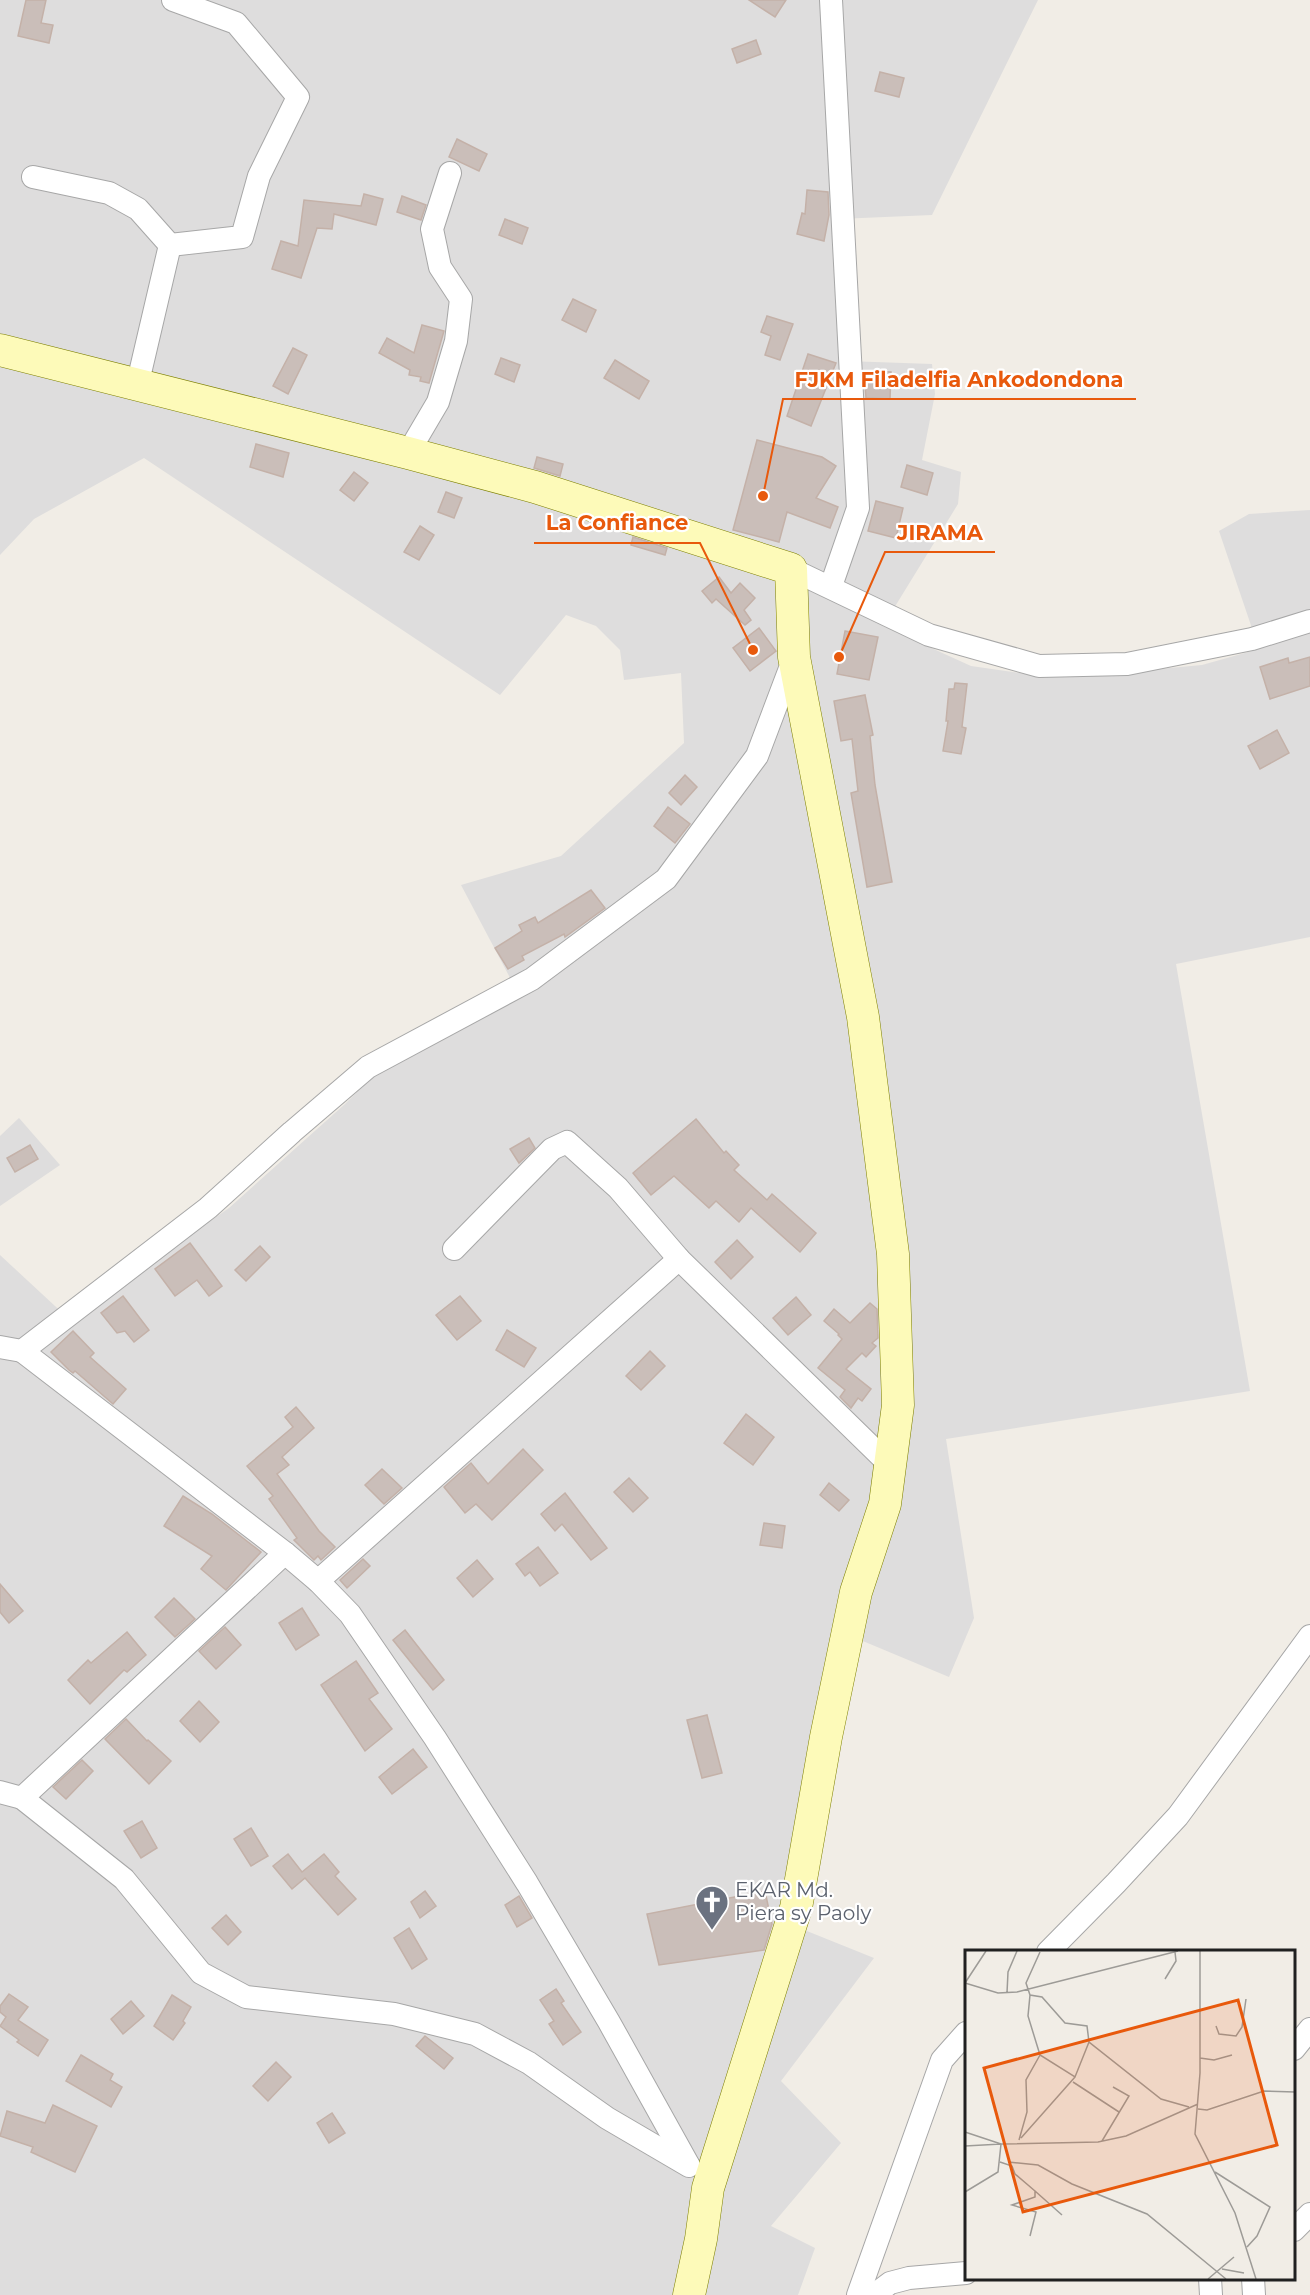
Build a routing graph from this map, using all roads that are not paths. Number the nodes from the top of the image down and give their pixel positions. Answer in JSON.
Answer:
{"nodes":[{"id":1,"x":173,"y":0,"type":"edge"},
{"id":2,"x":831,"y":0,"type":"edge"},
{"id":3,"x":450,"y":173,"type":"dead end"},
{"id":4,"x":33,"y":177,"type":"dead end"},
{"id":5,"x":170,"y":245,"type":"junction"},
{"id":6,"x":0,"y":350,"type":"edge"},
{"id":7,"x":137,"y":386,"type":"junction"},
{"id":8,"x":408,"y":453,"type":"junction"},
{"id":9,"x":791,"y":569,"type":"junction"},
{"id":10,"x":831,"y":586,"type":"junction"},
{"id":11,"x":1310,"y":621,"type":"edge"},
{"id":12,"x":794,"y":657,"type":"junction"},
{"id":13,"x":454,"y":1249,"type":"dead end"},
{"id":14,"x":679,"y":1259,"type":"junction"},
{"id":15,"x":11,"y":1349,"type":"edge"},
{"id":16,"x":890,"y":1465,"type":"junction"},
{"id":17,"x":285,"y":1553,"type":"junction"},
{"id":18,"x":318,"y":1581,"type":"junction"},
{"id":19,"x":1310,"y":1636,"type":"edge"},
{"id":20,"x":0,"y":1792,"type":"edge"},
{"id":21,"x":22,"y":1798,"type":"junction"},
{"id":22,"x":1050,"y":1950,"type":"edge"},
{"id":23,"x":1310,"y":2029,"type":"edge"},
{"id":24,"x":965,"y":2034,"type":"edge"},
{"id":25,"x":1295,"y":2047,"type":"edge"},
{"id":26,"x":698,"y":2177,"type":"junction"},
{"id":27,"x":1310,"y":2214,"type":"edge"},
{"id":28,"x":1295,"y":2228,"type":"edge"},
{"id":29,"x":965,"y":2273,"type":"edge"},
{"id":30,"x":1210,"y":2280,"type":"edge"},
{"id":31,"x":1253,"y":2280,"type":"edge"},
{"id":32,"x":689,"y":2295,"type":"edge"},
{"id":33,"x":858,"y":2295,"type":"edge"},
{"id":34,"x":874,"y":2295,"type":"edge"},
{"id":35,"x":1211,"y":2295,"type":"edge"},
{"id":36,"x":1254,"y":2295,"type":"edge"}],
"edges":[{"from":1,"to":5,"type":"street"},
{"from":2,"to":10,"type":"street"},
{"from":3,"to":8,"type":"street"},
{"from":4,"to":5,"type":"street"},
{"from":5,"to":7,"type":"street"},
{"from":6,"to":7,"type":"street"},
{"from":7,"to":8,"type":"street"},
{"from":8,"to":9,"type":"street"},
{"from":9,"to":10,"type":"street"},
{"from":9,"to":12,"type":"street"},
{"from":10,"to":11,"type":"street"},
{"from":12,"to":15,"type":"street"},
{"from":12,"to":16,"type":"street"},
{"from":13,"to":14,"type":"street"},
{"from":14,"to":16,"type":"street"},
{"from":14,"to":18,"type":"street"},
{"from":15,"to":17,"type":"street"},
{"from":16,"to":26,"type":"street"},
{"from":17,"to":18,"type":"street"},
{"from":17,"to":21,"type":"street"},
{"from":18,"to":26,"type":"street"},
{"from":19,"to":22,"type":"street"},
{"from":20,"to":21,"type":"street"},
{"from":21,"to":26,"type":"street"},
{"from":23,"to":25,"type":"street"},
{"from":24,"to":33,"type":"street"},
{"from":26,"to":32,"type":"street"},
{"from":27,"to":28,"type":"street"},
{"from":29,"to":34,"type":"street"},
{"from":30,"to":35,"type":"street"},
{"from":31,"to":36,"type":"street"}]}
